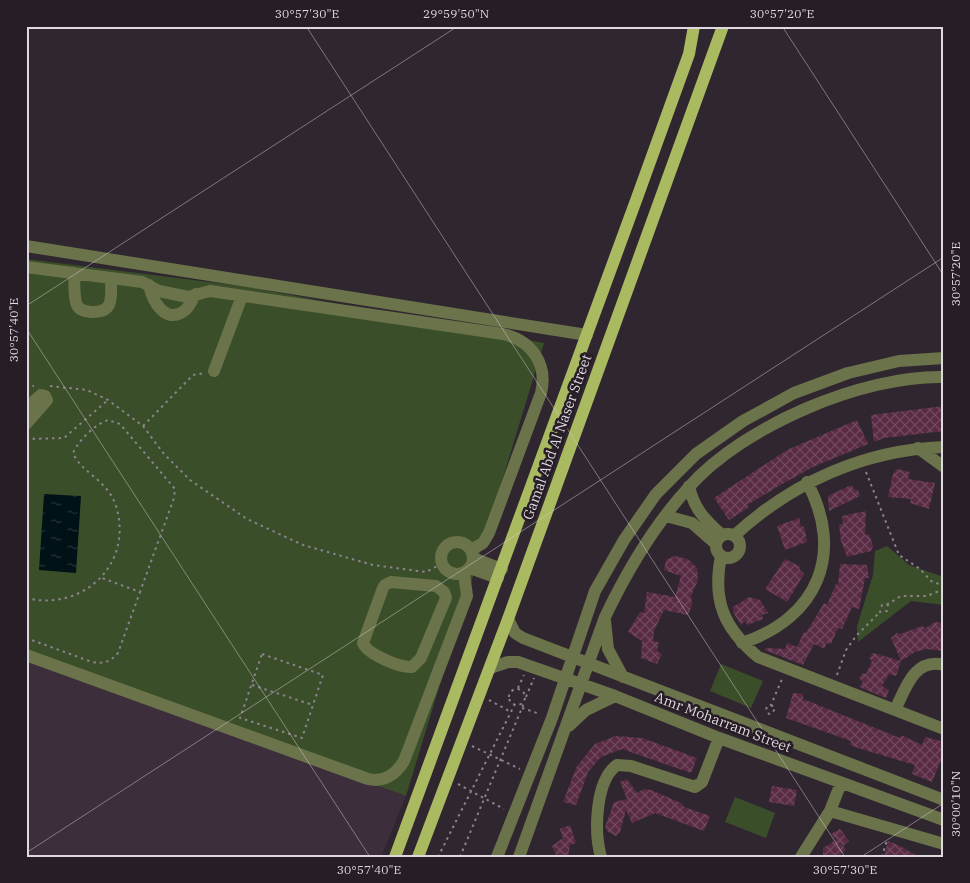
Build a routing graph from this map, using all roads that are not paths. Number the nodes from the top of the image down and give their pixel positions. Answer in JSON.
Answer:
{"nodes":[{"id":1,"x":694,"y":26,"type":"edge"},
{"id":2,"x":723,"y":26,"type":"edge"},
{"id":3,"x":26,"y":246,"type":"edge"},
{"id":4,"x":26,"y":267,"type":"edge"},
{"id":5,"x":74,"y":273,"type":"junction"},
{"id":6,"x":111,"y":278,"type":"junction"},
{"id":7,"x":149,"y":284,"type":"junction"},
{"id":8,"x":196,"y":294,"type":"junction"},
{"id":9,"x":242,"y":296,"type":"junction"},
{"id":10,"x":587,"y":335,"type":"junction"},
{"id":11,"x":944,"y":358,"type":"edge"},
{"id":12,"x":214,"y":370,"type":"road end"},
{"id":13,"x":944,"y":376,"type":"edge"},
{"id":14,"x":26,"y":408,"type":"edge"},
{"id":15,"x":26,"y":424,"type":"edge"},
{"id":16,"x":944,"y":447,"type":"edge"},
{"id":17,"x":918,"y":448,"type":"junction"},
{"id":18,"x":546,"y":452,"type":"junction"},
{"id":19,"x":566,"y":456,"type":"junction"},
{"id":20,"x":944,"y":467,"type":"edge"},
{"id":21,"x":806,"y":482,"type":"junction"},
{"id":22,"x":689,"y":486,"type":"junction"},
{"id":23,"x":666,"y":516,"type":"junction"},
{"id":24,"x":724,"y":538,"type":"junction"},
{"id":25,"x":721,"y":556,"type":"junction"},
{"id":26,"x":470,"y":562,"type":"junction"},
{"id":27,"x":444,"y":568,"type":"junction"},
{"id":28,"x":500,"y":573,"type":"junction"},
{"id":29,"x":441,"y":588,"type":"junction"},
{"id":30,"x":604,"y":617,"type":"junction"},
{"id":31,"x":508,"y":619,"type":"junction"},
{"id":32,"x":742,"y":643,"type":"junction"},
{"id":33,"x":26,"y":655,"type":"edge"},
{"id":34,"x":571,"y":657,"type":"junction"},
{"id":35,"x":588,"y":663,"type":"junction"},
{"id":36,"x":944,"y":665,"type":"edge"},
{"id":37,"x":490,"y":668,"type":"junction"},
{"id":38,"x":623,"y":677,"type":"junction"},
{"id":39,"x":565,"y":678,"type":"junction"},
{"id":40,"x":582,"y":684,"type":"junction"},
{"id":41,"x":615,"y":696,"type":"junction"},
{"id":42,"x":895,"y":710,"type":"junction"},
{"id":43,"x":944,"y":729,"type":"edge"},
{"id":44,"x":565,"y":730,"type":"junction"},
{"id":45,"x":719,"y":738,"type":"junction"},
{"id":46,"x":841,"y":783,"type":"junction"},
{"id":47,"x":944,"y":800,"type":"edge"},
{"id":48,"x":830,"y":811,"type":"junction"},
{"id":49,"x":944,"y":820,"type":"edge"},
{"id":50,"x":944,"y":844,"type":"edge"},
{"id":51,"x":395,"y":857,"type":"edge"},
{"id":52,"x":418,"y":857,"type":"edge"},
{"id":53,"x":497,"y":857,"type":"edge"},
{"id":54,"x":519,"y":857,"type":"edge"},
{"id":55,"x":601,"y":857,"type":"edge"},
{"id":56,"x":801,"y":857,"type":"edge"}],
"edges":[{"from":1,"to":10,"type":"main road","name":"Gamal Abd Al Naser Street"},
{"from":2,"to":19,"type":"main road","name":"Gamal Abd Al Naser Street"},
{"from":3,"to":10,"type":"street"},
{"from":4,"to":5,"type":"street"},
{"from":5,"to":6,"type":"street"},
{"from":5,"to":6,"type":"street"},
{"from":6,"to":7,"type":"street"},
{"from":7,"to":8,"type":"street"},
{"from":7,"to":8,"type":"street"},
{"from":8,"to":9,"type":"street"},
{"from":9,"to":12,"type":"street"},
{"from":9,"to":26,"type":"street"},
{"from":10,"to":18,"type":"main road","name":"Gamal Abd Al Naser Street"},
{"from":11,"to":34,"type":"street"},
{"from":13,"to":22,"type":"street"},
{"from":14,"to":15,"type":"street"},
{"from":16,"to":17,"type":"street"},
{"from":17,"to":20,"type":"street"},
{"from":17,"to":21,"type":"street"},
{"from":18,"to":19,"type":"main road"},
{"from":18,"to":28,"type":"main road","name":"Gamal Abd Al Naser Street"},
{"from":19,"to":31,"type":"main road","name":"Gamal Abd Al Naser Street"},
{"from":21,"to":24,"type":"street"},
{"from":21,"to":32,"type":"street"},
{"from":22,"to":23,"type":"street"},
{"from":22,"to":24,"type":"street"},
{"from":23,"to":24,"type":"street"},
{"from":23,"to":30,"type":"street"},
{"from":24,"to":25,"type":"street"},
{"from":24,"to":25,"type":"street"},
{"from":25,"to":32,"type":"street"},
{"from":26,"to":27,"type":"street"},
{"from":26,"to":27,"type":"street"},
{"from":26,"to":28,"type":"street"},
{"from":26,"to":33,"type":"street"},
{"from":27,"to":29,"type":"street"},
{"from":28,"to":51,"type":"main road","name":"Gamal Abd Al Naser Street"},
{"from":29,"to":29,"type":"street"},
{"from":30,"to":35,"type":"street"},
{"from":30,"to":38,"type":"street"},
{"from":31,"to":34,"type":"street","name":"Amr Moharram Street"},
{"from":31,"to":37,"type":"main road","name":"Gamal Abd Al Naser Street"},
{"from":32,"to":42,"type":"street"},
{"from":34,"to":35,"type":"street","name":"Amr Moharram Street"},
{"from":34,"to":39,"type":"street"},
{"from":35,"to":38,"type":"street","name":"Amr Moharram Street"},
{"from":35,"to":40,"type":"street"},
{"from":36,"to":42,"type":"street"},
{"from":37,"to":39,"type":"street","name":"Amr Moharram Street"},
{"from":37,"to":52,"type":"main road","name":"Gamal Abd Al Naser Street"},
{"from":38,"to":47,"type":"street","name":"Amr Moharram Street"},
{"from":39,"to":40,"type":"street","name":"Amr Moharram Street"},
{"from":39,"to":53,"type":"street"},
{"from":40,"to":41,"type":"street","name":"Amr Moharram Street"},
{"from":40,"to":44,"type":"street"},
{"from":41,"to":44,"type":"street"},
{"from":41,"to":45,"type":"street","name":"Amr Moharram Street"},
{"from":42,"to":43,"type":"street"},
{"from":44,"to":54,"type":"street"},
{"from":45,"to":46,"type":"street","name":"Amr Moharram Street"},
{"from":45,"to":55,"type":"street"},
{"from":46,"to":48,"type":"street"},
{"from":46,"to":49,"type":"street","name":"Amr Moharram Street"},
{"from":48,"to":50,"type":"street"},
{"from":48,"to":56,"type":"street"}]}
